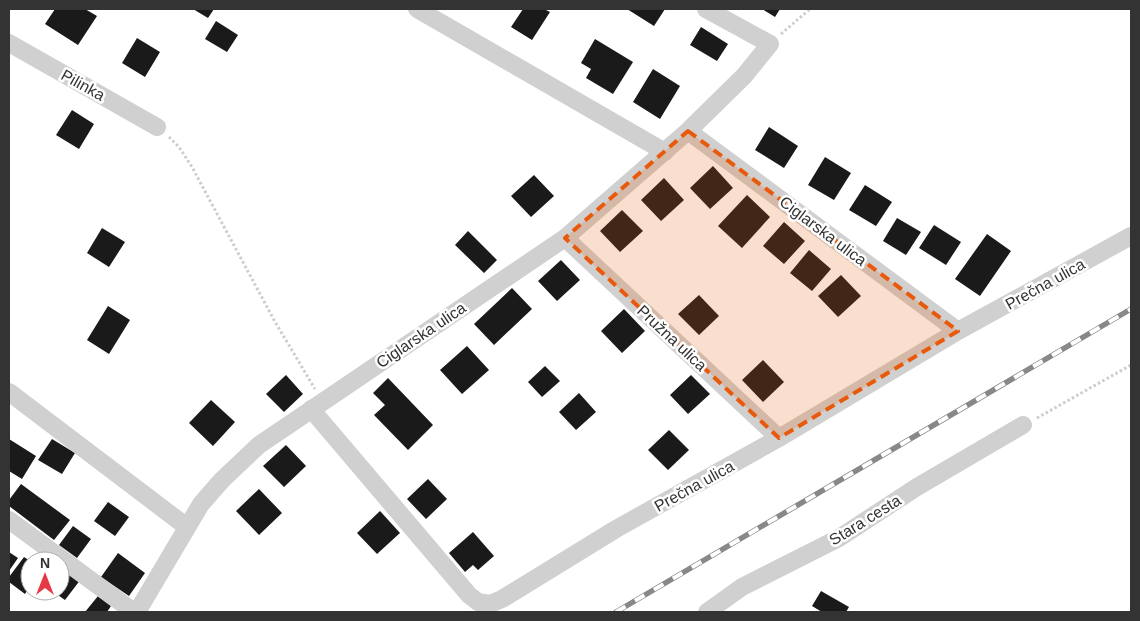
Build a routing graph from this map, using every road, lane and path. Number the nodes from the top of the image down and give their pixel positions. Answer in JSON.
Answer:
{"nodes":[{"id":1,"x":417,"y":9,"type":"edge"},
{"id":2,"x":706,"y":9,"type":"edge"},
{"id":3,"x":810,"y":9,"type":"edge"},
{"id":4,"x":9,"y":43,"type":"edge"},
{"id":5,"x":770,"y":44,"type":"junction"},
{"id":6,"x":157,"y":127,"type":"joint"},
{"id":7,"x":688,"y":131,"type":"junction"},
{"id":8,"x":665,"y":152,"type":"junction"},
{"id":9,"x":1131,"y":236,"type":"edge"},
{"id":10,"x":564,"y":238,"type":"junction"},
{"id":11,"x":958,"y":331,"type":"junction"},
{"id":12,"x":1131,"y":365,"type":"edge"},
{"id":13,"x":9,"y":392,"type":"edge"},
{"id":14,"x":317,"y":405,"type":"junction"},
{"id":15,"x":1023,"y":425,"type":"joint"},
{"id":16,"x":779,"y":438,"type":"junction"},
{"id":17,"x":9,"y":520,"type":"edge"},
{"id":18,"x":187,"y":527,"type":"junction"},
{"id":19,"x":136,"y":612,"type":"edge"},
{"id":20,"x":707,"y":612,"type":"edge"}],
"edges":[{"from":1,"to":8,"type":"street"},
{"from":2,"to":5,"type":"street"},
{"from":3,"to":5,"type":"path"},
{"from":4,"to":6,"type":"street","name":"Pilinka"},
{"from":5,"to":7,"type":"street","name":"Ciglarska ulica"},
{"from":6,"to":14,"type":"path"},
{"from":7,"to":8,"type":"street","name":"Ciglarska ulica"},
{"from":7,"to":11,"type":"street","name":"Ciglarska ulica"},
{"from":8,"to":10,"type":"street","name":"Ciglarska ulica"},
{"from":9,"to":11,"type":"street","name":"Prečna ulica"},
{"from":10,"to":14,"type":"street","name":"Ciglarska ulica"},
{"from":10,"to":16,"type":"street","name":"Pružna ulica"},
{"from":11,"to":16,"type":"street","name":"Prečna ulica"},
{"from":12,"to":15,"type":"path"},
{"from":13,"to":18,"type":"street"},
{"from":14,"to":16,"type":"street","name":"Prečna ulica"},
{"from":14,"to":18,"type":"street","name":"Ciglarska ulica"},
{"from":15,"to":20,"type":"street","name":"Stara cesta"},
{"from":17,"to":19,"type":"street"},
{"from":18,"to":19,"type":"street","name":"Ciglarska ulica"}]}
